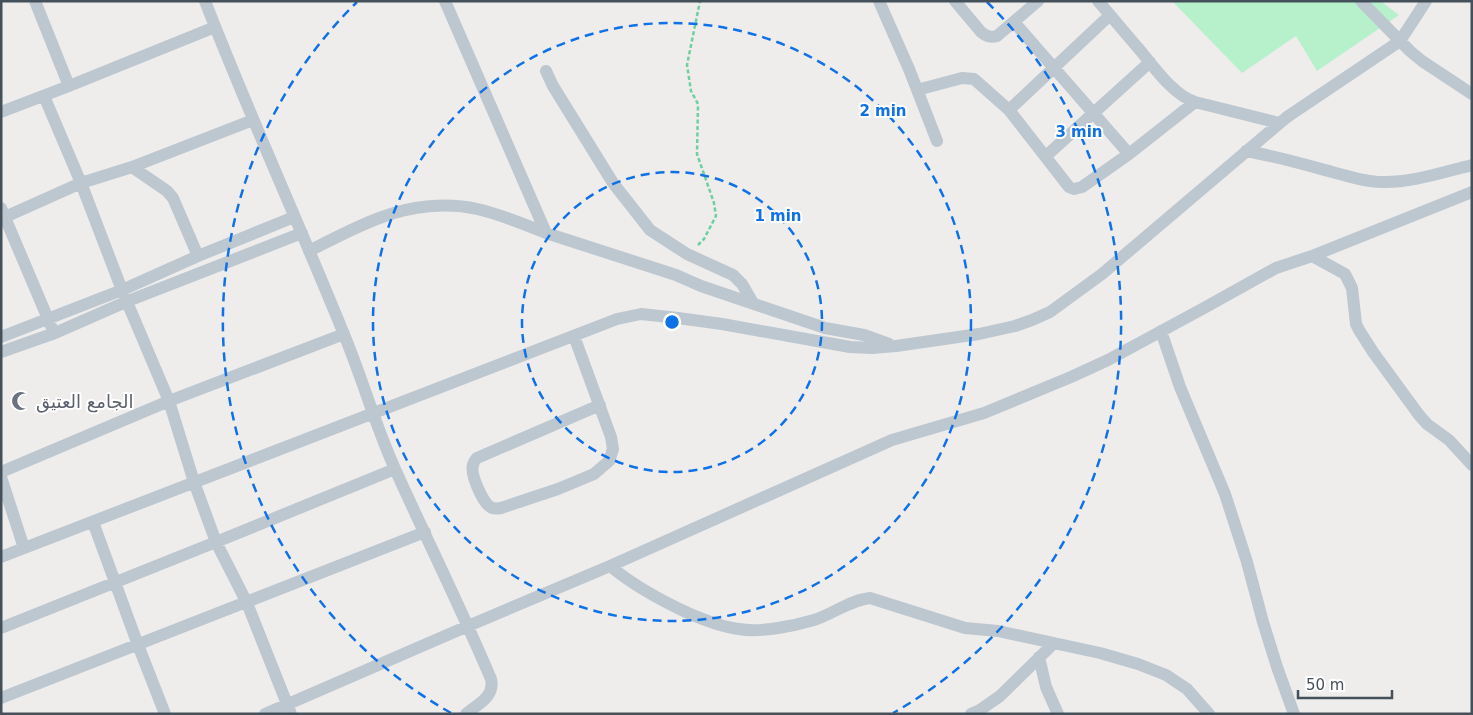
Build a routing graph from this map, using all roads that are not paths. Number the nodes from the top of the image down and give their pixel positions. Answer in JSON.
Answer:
{"nodes":[{"id":1,"x":34,"y":1,"type":"edge"},
{"id":2,"x":204,"y":1,"type":"edge"},
{"id":3,"x":445,"y":1,"type":"edge"},
{"id":4,"x":879,"y":1,"type":"edge"},
{"id":5,"x":955,"y":1,"type":"edge"},
{"id":6,"x":1038,"y":1,"type":"edge"},
{"id":7,"x":1098,"y":1,"type":"edge"},
{"id":8,"x":1362,"y":1,"type":"edge"},
{"id":9,"x":1426,"y":1,"type":"edge"},
{"id":10,"x":1110,"y":15,"type":"junction"},
{"id":11,"x":1014,"y":22,"type":"junction"},
{"id":12,"x":215,"y":27,"type":"junction"},
{"id":13,"x":1400,"y":41,"type":"junction"},
{"id":14,"x":1150,"y":62,"type":"junction"},
{"id":15,"x":1054,"y":68,"type":"junction"},
{"id":16,"x":546,"y":71,"type":"dead end"},
{"id":17,"x":69,"y":86,"type":"junction"},
{"id":18,"x":917,"y":90,"type":"junction"},
{"id":19,"x":1472,"y":94,"type":"edge"},
{"id":20,"x":44,"y":96,"type":"junction"},
{"id":21,"x":1195,"y":102,"type":"junction"},
{"id":22,"x":1009,"y":110,"type":"junction"},
{"id":23,"x":1,"y":112,"type":"edge"},
{"id":24,"x":1094,"y":113,"type":"junction"},
{"id":25,"x":253,"y":120,"type":"junction"},
{"id":26,"x":1279,"y":123,"type":"junction"},
{"id":27,"x":937,"y":142,"type":"dead end"},
{"id":28,"x":1246,"y":151,"type":"junction"},
{"id":29,"x":1129,"y":154,"type":"junction"},
{"id":30,"x":1046,"y":156,"type":"junction"},
{"id":31,"x":1472,"y":165,"type":"edge"},
{"id":32,"x":132,"y":167,"type":"junction"},
{"id":33,"x":81,"y":183,"type":"junction"},
{"id":34,"x":1472,"y":192,"type":"edge"},
{"id":35,"x":3,"y":212,"type":"edge"},
{"id":36,"x":294,"y":217,"type":"junction"},
{"id":37,"x":302,"y":233,"type":"junction"},
{"id":38,"x":546,"y":233,"type":"junction"},
{"id":39,"x":309,"y":251,"type":"junction"},
{"id":40,"x":198,"y":256,"type":"junction"},
{"id":41,"x":1312,"y":256,"type":"junction"},
{"id":42,"x":125,"y":296,"type":"junction"},
{"id":43,"x":752,"y":303,"type":"junction"},
{"id":44,"x":47,"y":319,"type":"junction"},
{"id":45,"x":1161,"y":331,"type":"junction"},
{"id":46,"x":55,"y":332,"type":"junction"},
{"id":47,"x":344,"y":334,"type":"junction"},
{"id":48,"x":574,"y":336,"type":"junction"},
{"id":49,"x":1,"y":337,"type":"edge"},
{"id":50,"x":896,"y":346,"type":"junction"},
{"id":51,"x":1,"y":352,"type":"edge"},
{"id":52,"x":169,"y":402,"type":"junction"},
{"id":53,"x":600,"y":405,"type":"junction"},
{"id":54,"x":372,"y":413,"type":"junction"},
{"id":55,"x":1472,"y":465,"type":"edge"},
{"id":56,"x":395,"y":469,"type":"junction"},
{"id":57,"x":1,"y":472,"type":"edge"},
{"id":58,"x":1,"y":477,"type":"edge"},
{"id":59,"x":194,"y":482,"type":"junction"},
{"id":60,"x":94,"y":522,"type":"junction"},
{"id":61,"x":425,"y":532,"type":"junction"},
{"id":62,"x":216,"y":542,"type":"junction"},
{"id":63,"x":24,"y":548,"type":"junction"},
{"id":64,"x":1,"y":557,"type":"edge"},
{"id":65,"x":610,"y":566,"type":"junction"},
{"id":66,"x":115,"y":583,"type":"junction"},
{"id":67,"x":247,"y":603,"type":"junction"},
{"id":68,"x":468,"y":626,"type":"junction"},
{"id":69,"x":1,"y":628,"type":"edge"},
{"id":70,"x":1054,"y":643,"type":"junction"},
{"id":71,"x":138,"y":645,"type":"junction"},
{"id":72,"x":1039,"y":657,"type":"junction"},
{"id":73,"x":1,"y":698,"type":"edge"},
{"id":74,"x":290,"y":709,"type":"edge"},
{"id":75,"x":165,"y":714,"type":"edge"},
{"id":76,"x":265,"y":714,"type":"edge"},
{"id":77,"x":466,"y":714,"type":"edge"},
{"id":78,"x":971,"y":714,"type":"edge"},
{"id":79,"x":1058,"y":714,"type":"edge"},
{"id":80,"x":1209,"y":714,"type":"edge"},
{"id":81,"x":1294,"y":714,"type":"edge"}],
"edges":[{"from":1,"to":17,"type":"street"},
{"from":2,"to":12,"type":"street"},
{"from":3,"to":38,"type":"street"},
{"from":4,"to":18,"type":"street"},
{"from":5,"to":11,"type":"street"},
{"from":6,"to":11,"type":"street"},
{"from":7,"to":10,"type":"street"},
{"from":8,"to":13,"type":"street"},
{"from":9,"to":13,"type":"street"},
{"from":10,"to":14,"type":"street"},
{"from":10,"to":15,"type":"street"},
{"from":11,"to":15,"type":"street"},
{"from":12,"to":17,"type":"street"},
{"from":12,"to":25,"type":"street"},
{"from":13,"to":19,"type":"street"},
{"from":13,"to":26,"type":"street"},
{"from":14,"to":21,"type":"street"},
{"from":14,"to":24,"type":"street"},
{"from":15,"to":22,"type":"street"},
{"from":15,"to":24,"type":"street"},
{"from":16,"to":43,"type":"street"},
{"from":17,"to":20,"type":"street"},
{"from":18,"to":22,"type":"street"},
{"from":18,"to":27,"type":"street"},
{"from":20,"to":23,"type":"street"},
{"from":20,"to":33,"type":"street"},
{"from":21,"to":26,"type":"street"},
{"from":21,"to":29,"type":"street"},
{"from":22,"to":30,"type":"street"},
{"from":24,"to":29,"type":"street"},
{"from":24,"to":30,"type":"street"},
{"from":25,"to":32,"type":"street"},
{"from":25,"to":36,"type":"street"},
{"from":26,"to":28,"type":"street"},
{"from":28,"to":31,"type":"street"},
{"from":28,"to":50,"type":"street"},
{"from":29,"to":30,"type":"street"},
{"from":32,"to":33,"type":"street"},
{"from":32,"to":40,"type":"street"},
{"from":33,"to":35,"type":"street"},
{"from":33,"to":42,"type":"street"},
{"from":34,"to":41,"type":"street"},
{"from":35,"to":44,"type":"street"},
{"from":36,"to":37,"type":"street"},
{"from":36,"to":40,"type":"street"},
{"from":37,"to":39,"type":"street"},
{"from":37,"to":42,"type":"street"},
{"from":38,"to":39,"type":"street"},
{"from":38,"to":43,"type":"street"},
{"from":39,"to":47,"type":"street"},
{"from":40,"to":42,"type":"street"},
{"from":41,"to":45,"type":"street"},
{"from":41,"to":55,"type":"street"},
{"from":42,"to":44,"type":"street"},
{"from":42,"to":46,"type":"street"},
{"from":42,"to":52,"type":"street"},
{"from":43,"to":50,"type":"street"},
{"from":44,"to":46,"type":"street"},
{"from":44,"to":49,"type":"street"},
{"from":45,"to":65,"type":"street"},
{"from":45,"to":81,"type":"street"},
{"from":46,"to":51,"type":"street"},
{"from":47,"to":52,"type":"street"},
{"from":47,"to":54,"type":"street"},
{"from":48,"to":50,"type":"street"},
{"from":48,"to":53,"type":"street"},
{"from":48,"to":54,"type":"street"},
{"from":52,"to":57,"type":"street"},
{"from":52,"to":59,"type":"street"},
{"from":53,"to":53,"type":"street"},
{"from":54,"to":56,"type":"street"},
{"from":54,"to":59,"type":"street"},
{"from":56,"to":61,"type":"street"},
{"from":56,"to":62,"type":"street"},
{"from":58,"to":63,"type":"street"},
{"from":59,"to":60,"type":"street"},
{"from":59,"to":62,"type":"street"},
{"from":60,"to":63,"type":"street"},
{"from":60,"to":66,"type":"street"},
{"from":61,"to":67,"type":"street"},
{"from":61,"to":68,"type":"street"},
{"from":62,"to":66,"type":"street"},
{"from":62,"to":67,"type":"street"},
{"from":63,"to":64,"type":"street"},
{"from":65,"to":68,"type":"street"},
{"from":65,"to":70,"type":"street"},
{"from":66,"to":69,"type":"street"},
{"from":66,"to":71,"type":"street"},
{"from":67,"to":71,"type":"street"},
{"from":67,"to":74,"type":"street"},
{"from":68,"to":74,"type":"street"},
{"from":68,"to":77,"type":"street"},
{"from":70,"to":72,"type":"street"},
{"from":70,"to":80,"type":"street"},
{"from":71,"to":73,"type":"street"},
{"from":71,"to":75,"type":"street"},
{"from":72,"to":78,"type":"street"},
{"from":72,"to":79,"type":"street"},
{"from":74,"to":76,"type":"street"}]}
